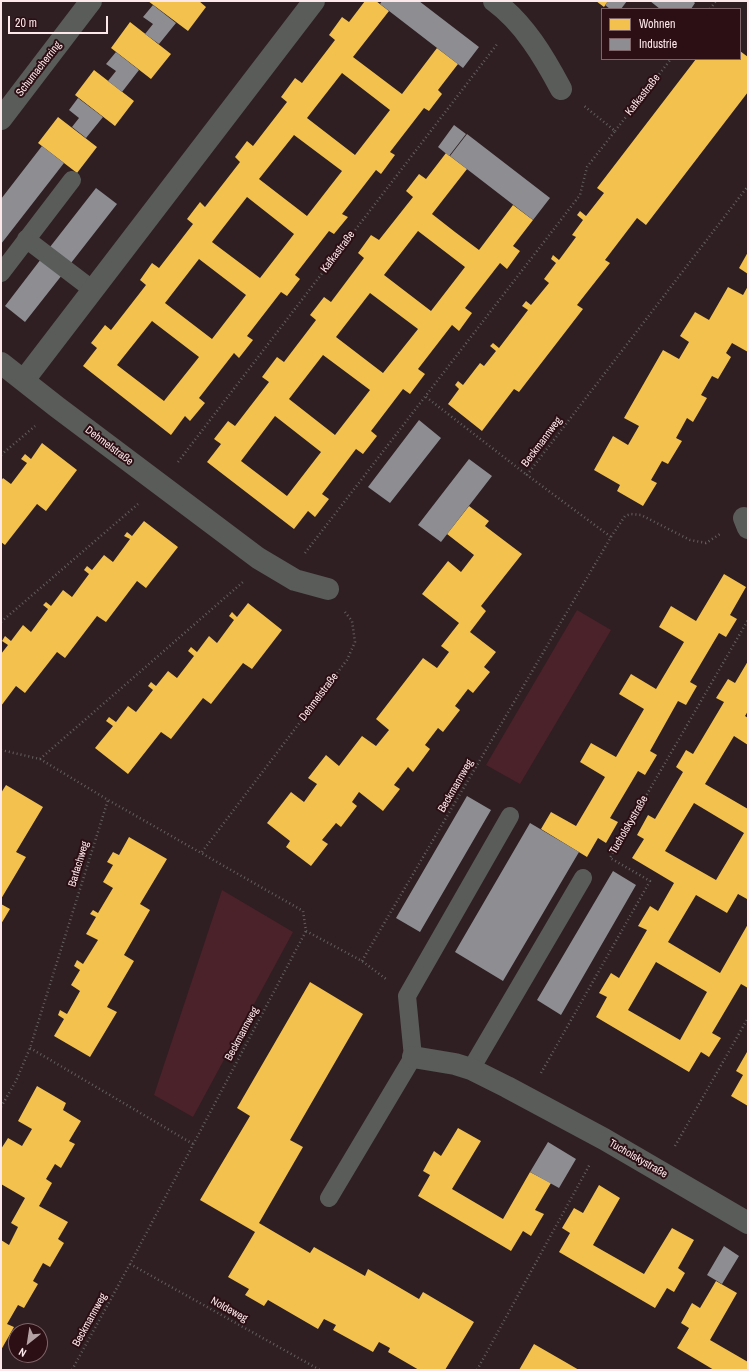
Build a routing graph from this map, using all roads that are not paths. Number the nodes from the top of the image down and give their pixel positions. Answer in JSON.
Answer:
{"nodes":[{"id":1,"x":92,"y":1,"type":"edge"},
{"id":2,"x":314,"y":1,"type":"edge"},
{"id":3,"x":494,"y":1,"type":"edge"},
{"id":4,"x":562,"y":89,"type":"road end"},
{"id":5,"x":1,"y":119,"type":"edge"},
{"id":6,"x":72,"y":180,"type":"dead end"},
{"id":7,"x":26,"y":239,"type":"junction"},
{"id":8,"x":1,"y":273,"type":"edge"},
{"id":9,"x":93,"y":290,"type":"junction"},
{"id":10,"x":1,"y":363,"type":"edge"},
{"id":11,"x":24,"y":380,"type":"junction"},
{"id":12,"x":328,"y":589,"type":"road end"},
{"id":13,"x":510,"y":816,"type":"dead end"},
{"id":14,"x":582,"y":878,"type":"dead end"},
{"id":15,"x":412,"y":1057,"type":"junction"},
{"id":16,"x":471,"y":1069,"type":"junction"},
{"id":17,"x":329,"y":1198,"type":"dead end"},
{"id":18,"x":748,"y":1223,"type":"edge"}],
"edges":[{"from":1,"to":5,"type":"street","name":"Schumacherring"},
{"from":2,"to":9,"type":"street"},
{"from":3,"to":4,"type":"street"},
{"from":6,"to":7,"type":"lane"},
{"from":7,"to":8,"type":"lane"},
{"from":7,"to":9,"type":"lane"},
{"from":9,"to":11,"type":"street"},
{"from":10,"to":11,"type":"street","name":"Dehmelstraße"},
{"from":11,"to":12,"type":"street","name":"Dehmelstraße"},
{"from":13,"to":15,"type":"lane"},
{"from":14,"to":16,"type":"lane"},
{"from":15,"to":16,"type":"street","name":"Tucholskystraße"},
{"from":15,"to":17,"type":"lane"},
{"from":16,"to":18,"type":"street","name":"Tucholskystraße"}]}
